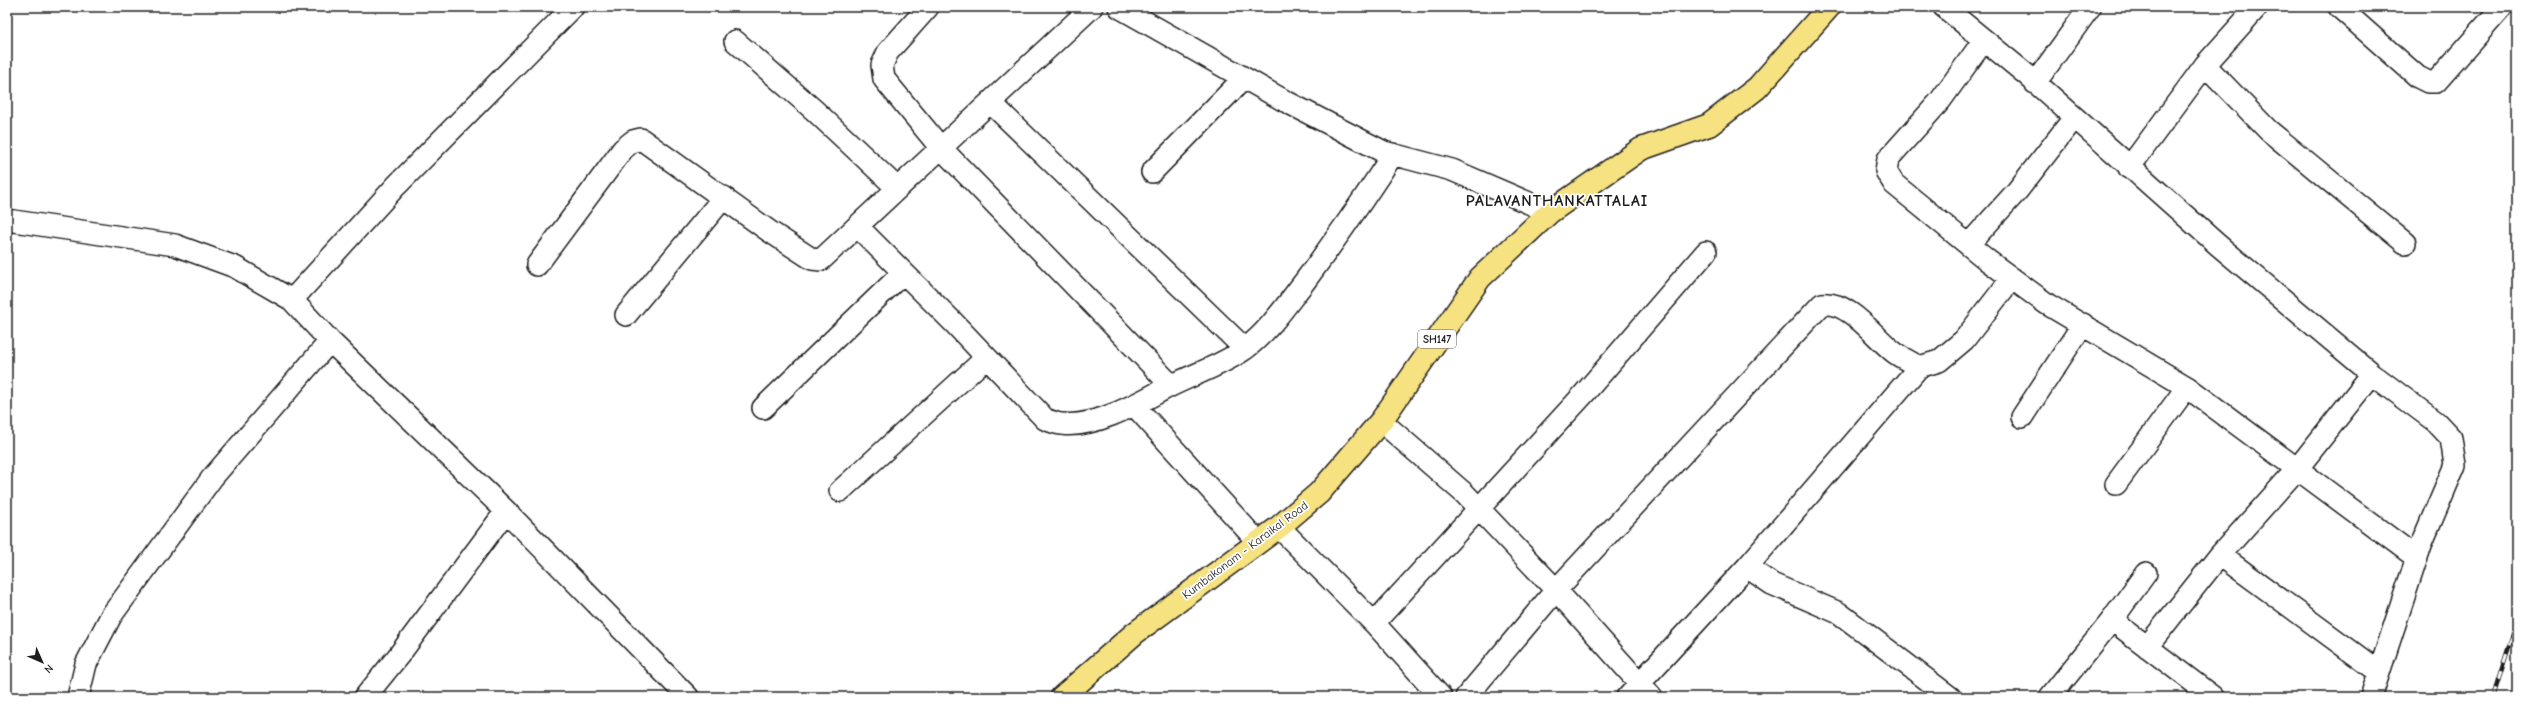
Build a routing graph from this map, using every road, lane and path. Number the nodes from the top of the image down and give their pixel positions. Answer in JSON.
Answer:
{"nodes":[{"id":1,"x":573,"y":7,"type":"edge"},
{"id":2,"x":928,"y":7,"type":"edge"},
{"id":3,"x":1092,"y":7,"type":"edge"},
{"id":4,"x":1119,"y":7,"type":"edge"},
{"id":5,"x":1829,"y":7,"type":"edge"},
{"id":6,"x":1944,"y":7,"type":"edge"},
{"id":7,"x":2090,"y":7,"type":"edge"},
{"id":8,"x":2256,"y":7,"type":"edge"},
{"id":9,"x":2339,"y":7,"type":"edge"},
{"id":10,"x":2502,"y":7,"type":"edge"},
{"id":11,"x":1984,"y":40,"type":"junction"},
{"id":12,"x":735,"y":41,"type":"dead end"},
{"id":13,"x":2205,"y":65,"type":"junction"},
{"id":14,"x":1244,"y":78,"type":"junction"},
{"id":15,"x":2035,"y":83,"type":"junction"},
{"id":16,"x":990,"y":102,"type":"junction"},
{"id":17,"x":2074,"y":118,"type":"junction"},
{"id":18,"x":940,"y":147,"type":"junction"},
{"id":19,"x":1393,"y":154,"type":"junction"},
{"id":20,"x":2129,"y":168,"type":"junction"},
{"id":21,"x":1152,"y":172,"type":"dead end"},
{"id":22,"x":896,"y":187,"type":"junction"},
{"id":23,"x":724,"y":197,"type":"junction"},
{"id":24,"x":1550,"y":212,"type":"junction"},
{"id":25,"x":7,"y":220,"type":"edge"},
{"id":26,"x":858,"y":227,"type":"junction"},
{"id":27,"x":2405,"y":243,"type":"dead end"},
{"id":28,"x":1970,"y":244,"type":"junction"},
{"id":29,"x":1706,"y":252,"type":"dead end"},
{"id":30,"x":537,"y":265,"type":"dead end"},
{"id":31,"x":903,"y":273,"type":"junction"},
{"id":32,"x":2012,"y":278,"type":"junction"},
{"id":33,"x":292,"y":300,"type":"junction"},
{"id":34,"x":626,"y":315,"type":"dead end"},
{"id":35,"x":2084,"y":324,"type":"junction"},
{"id":36,"x":330,"y":341,"type":"junction"},
{"id":37,"x":1245,"y":349,"type":"junction"},
{"id":38,"x":986,"y":358,"type":"junction"},
{"id":39,"x":1919,"y":367,"type":"junction"},
{"id":40,"x":2372,"y":374,"type":"junction"},
{"id":41,"x":1171,"y":385,"type":"junction"},
{"id":42,"x":2187,"y":387,"type":"junction"},
{"id":43,"x":1134,"y":405,"type":"junction"},
{"id":44,"x":763,"y":408,"type":"dead end"},
{"id":45,"x":2022,"y":417,"type":"dead end"},
{"id":46,"x":1381,"y":421,"type":"junction"},
{"id":47,"x":2297,"y":469,"type":"junction"},
{"id":48,"x":2116,"y":484,"type":"dead end"},
{"id":49,"x":840,"y":491,"type":"dead end"},
{"id":50,"x":1480,"y":510,"type":"junction"},
{"id":51,"x":506,"y":511,"type":"junction"},
{"id":52,"x":1279,"y":527,"type":"junction"},
{"id":53,"x":1258,"y":542,"type":"junction"},
{"id":54,"x":2220,"y":555,"type":"junction"},
{"id":55,"x":2417,"y":558,"type":"junction"},
{"id":56,"x":1747,"y":567,"type":"junction"},
{"id":57,"x":2146,"y":573,"type":"dead end"},
{"id":58,"x":1556,"y":590,"type":"junction"},
{"id":59,"x":2112,"y":620,"type":"junction"},
{"id":60,"x":1374,"y":623,"type":"junction"},
{"id":61,"x":2146,"y":647,"type":"junction"},
{"id":62,"x":2379,"y":672,"type":"junction"},
{"id":63,"x":1640,"y":693,"type":"edge"},
{"id":64,"x":78,"y":697,"type":"edge"},
{"id":65,"x":365,"y":697,"type":"edge"},
{"id":66,"x":688,"y":697,"type":"edge"},
{"id":67,"x":1062,"y":697,"type":"edge"},
{"id":68,"x":1441,"y":697,"type":"edge"},
{"id":69,"x":1466,"y":697,"type":"edge"},
{"id":70,"x":1950,"y":697,"type":"edge"},
{"id":71,"x":2050,"y":697,"type":"edge"},
{"id":72,"x":2213,"y":697,"type":"edge"},
{"id":73,"x":2371,"y":697,"type":"edge"}],
"edges":[{"from":1,"to":33,"type":"street"},
{"from":2,"to":18,"type":"street"},
{"from":3,"to":16,"type":"street"},
{"from":4,"to":14,"type":"street"},
{"from":5,"to":24,"type":"main road","name":"Kumbakonam - Karaikal Road","number":"SH147"},
{"from":6,"to":11,"type":"street"},
{"from":7,"to":15,"type":"street"},
{"from":8,"to":13,"type":"street"},
{"from":9,"to":10,"type":"street"},
{"from":11,"to":15,"type":"street"},
{"from":11,"to":28,"type":"street"},
{"from":12,"to":22,"type":"street"},
{"from":13,"to":20,"type":"street"},
{"from":13,"to":27,"type":"street"},
{"from":14,"to":19,"type":"street"},
{"from":14,"to":21,"type":"street"},
{"from":15,"to":17,"type":"street"},
{"from":16,"to":18,"type":"street"},
{"from":16,"to":37,"type":"street"},
{"from":17,"to":20,"type":"street"},
{"from":17,"to":28,"type":"street"},
{"from":18,"to":22,"type":"street"},
{"from":18,"to":41,"type":"street"},
{"from":19,"to":24,"type":"street"},
{"from":19,"to":37,"type":"street"},
{"from":20,"to":40,"type":"street"},
{"from":22,"to":26,"type":"street"},
{"from":23,"to":26,"type":"street"},
{"from":23,"to":30,"type":"street"},
{"from":23,"to":34,"type":"street"},
{"from":24,"to":46,"type":"main road","name":"Kumbakonam - Karaikal Road","number":"SH147"},
{"from":25,"to":33,"type":"street"},
{"from":26,"to":31,"type":"street"},
{"from":28,"to":32,"type":"street"},
{"from":29,"to":50,"type":"street"},
{"from":31,"to":38,"type":"street"},
{"from":31,"to":44,"type":"street"},
{"from":32,"to":35,"type":"street"},
{"from":32,"to":39,"type":"street"},
{"from":33,"to":36,"type":"street"},
{"from":35,"to":42,"type":"street"},
{"from":35,"to":45,"type":"street"},
{"from":36,"to":51,"type":"street"},
{"from":36,"to":64,"type":"street"},
{"from":37,"to":41,"type":"street"},
{"from":38,"to":43,"type":"street"},
{"from":38,"to":49,"type":"street"},
{"from":39,"to":56,"type":"street"},
{"from":39,"to":58,"type":"street"},
{"from":40,"to":47,"type":"street"},
{"from":40,"to":55,"type":"street"},
{"from":41,"to":43,"type":"street"},
{"from":42,"to":47,"type":"street"},
{"from":42,"to":48,"type":"street"},
{"from":43,"to":53,"type":"street"},
{"from":46,"to":50,"type":"street"},
{"from":46,"to":52,"type":"main road","name":"Kumbakonam - Karaikal Road","number":"SH147"},
{"from":47,"to":54,"type":"street"},
{"from":47,"to":55,"type":"street"},
{"from":50,"to":58,"type":"street"},
{"from":50,"to":60,"type":"street"},
{"from":51,"to":65,"type":"street"},
{"from":51,"to":66,"type":"street"},
{"from":52,"to":53,"type":"main road","name":"Kumbakonam - Karaikal Road","number":"SH147"},
{"from":52,"to":60,"type":"street"},
{"from":53,"to":67,"type":"main road","name":"Kumbakonam - Karaikal Road","number":"SH147"},
{"from":54,"to":61,"type":"street"},
{"from":54,"to":62,"type":"street"},
{"from":55,"to":62,"type":"street"},
{"from":56,"to":63,"type":"street"},
{"from":56,"to":70,"type":"street"},
{"from":57,"to":59,"type":"street"},
{"from":58,"to":63,"type":"street"},
{"from":58,"to":69,"type":"street"},
{"from":59,"to":61,"type":"street"},
{"from":59,"to":71,"type":"street"},
{"from":60,"to":68,"type":"street"},
{"from":61,"to":72,"type":"street"},
{"from":62,"to":73,"type":"street"}]}
